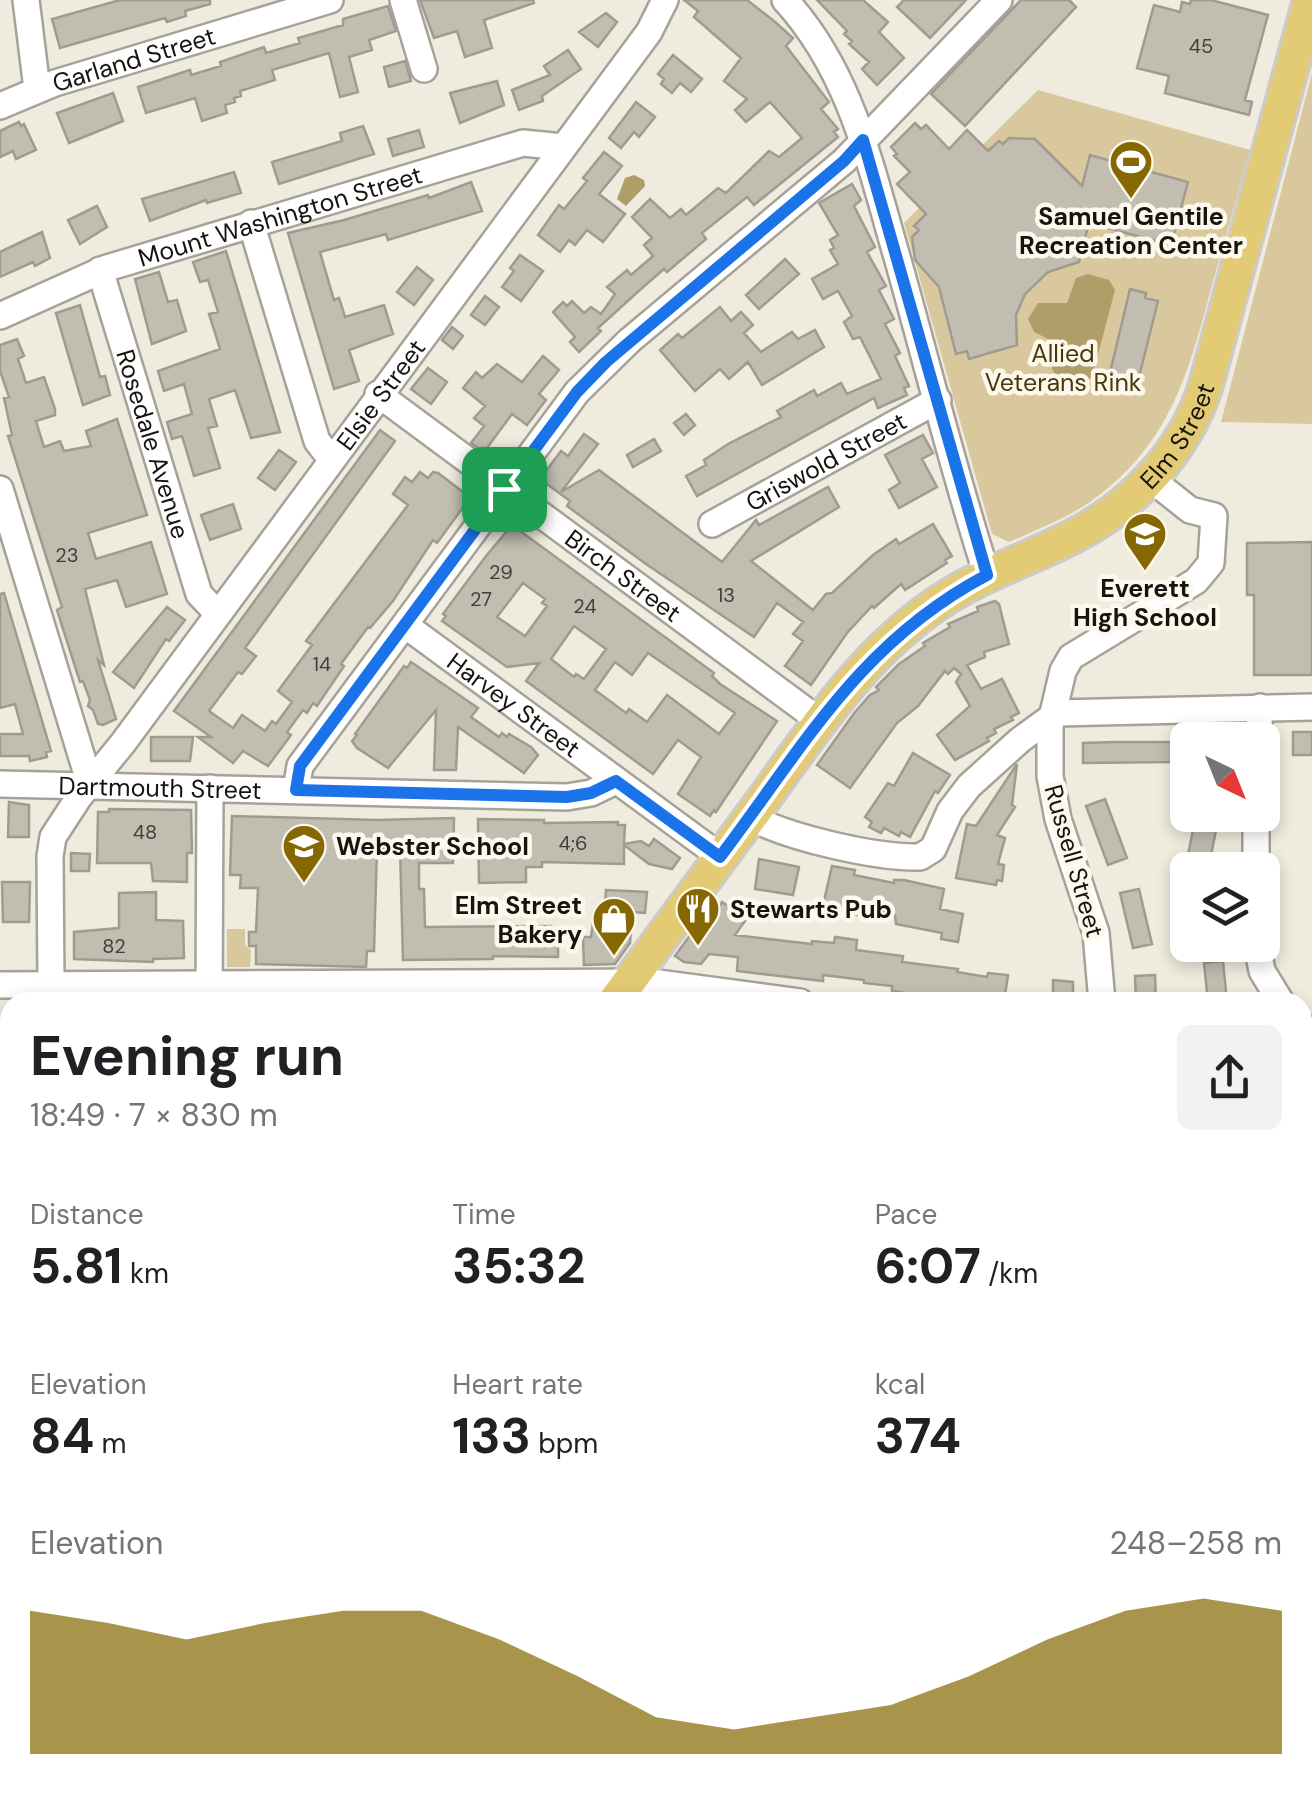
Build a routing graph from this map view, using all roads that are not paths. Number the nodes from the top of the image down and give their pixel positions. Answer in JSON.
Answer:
{"nodes":[{"id":1,"x":26,"y":0,"type":"edge"},
{"id":2,"x":330,"y":0,"type":"edge"},
{"id":3,"x":403,"y":0,"type":"edge"},
{"id":4,"x":665,"y":0,"type":"edge"},
{"id":5,"x":785,"y":0,"type":"edge"},
{"id":6,"x":999,"y":0,"type":"edge"},
{"id":7,"x":1310,"y":0,"type":"edge"},
{"id":8,"x":424,"y":69,"type":"dead end"},
{"id":9,"x":37,"y":89,"type":"junction"},
{"id":10,"x":0,"y":106,"type":"edge"},
{"id":11,"x":863,"y":140,"type":"junction"},
{"id":12,"x":564,"y":147,"type":"junction"},
{"id":13,"x":251,"y":224,"type":"junction"},
{"id":14,"x":100,"y":270,"type":"junction"},
{"id":15,"x":0,"y":316,"type":"edge"},
{"id":16,"x":378,"y":394,"type":"junction"},
{"id":17,"x":938,"y":400,"type":"junction"},
{"id":18,"x":331,"y":458,"type":"junction"},
{"id":19,"x":1150,"y":479,"type":"junction"},
{"id":20,"x":0,"y":489,"type":"edge"},
{"id":21,"x":504,"y":489,"type":"junction"},
{"id":22,"x":712,"y":524,"type":"dead end"},
{"id":23,"x":987,"y":575,"type":"junction"},
{"id":24,"x":217,"y":613,"type":"junction"},
{"id":25,"x":405,"y":625,"type":"junction"},
{"id":26,"x":1260,"y":707,"type":"junction"},
{"id":27,"x":1312,"y":707,"type":"edge"},
{"id":28,"x":1052,"y":715,"type":"junction"},
{"id":29,"x":820,"y":721,"type":"junction"},
{"id":30,"x":1259,"y":722,"type":"edge"},
{"id":31,"x":616,"y":781,"type":"junction"},
{"id":32,"x":0,"y":784,"type":"edge"},
{"id":33,"x":90,"y":784,"type":"junction"},
{"id":34,"x":210,"y":788,"type":"junction"},
{"id":35,"x":296,"y":790,"type":"junction"},
{"id":36,"x":750,"y":817,"type":"junction"},
{"id":37,"x":720,"y":857,"type":"junction"},
{"id":38,"x":1260,"y":962,"type":"edge"},
{"id":39,"x":0,"y":986,"type":"edge"},
{"id":40,"x":51,"y":986,"type":"junction"},
{"id":41,"x":169,"y":992,"type":"edge"},
{"id":42,"x":208,"y":992,"type":"edge"},
{"id":43,"x":622,"y":992,"type":"edge"},
{"id":44,"x":624,"y":992,"type":"edge"},
{"id":45,"x":728,"y":992,"type":"edge"},
{"id":46,"x":1101,"y":992,"type":"edge"},
{"id":47,"x":1275,"y":992,"type":"edge"}],
"edges":[{"from":1,"to":9,"type":"street"},
{"from":2,"to":9,"type":"street","name":"Garland Street"},
{"from":3,"to":8,"type":"street"},
{"from":4,"to":12,"type":"street","name":"Elsie Street"},
{"from":5,"to":11,"type":"street"},
{"from":6,"to":11,"type":"street"},
{"from":7,"to":19,"type":"main road","name":"Elm Street"},
{"from":9,"to":10,"type":"street","name":"Garland Street"},
{"from":11,"to":17,"type":"street"},
{"from":11,"to":21,"type":"street"},
{"from":12,"to":13,"type":"street","name":"Mount Washington Street"},
{"from":12,"to":16,"type":"street","name":"Elsie Street"},
{"from":13,"to":14,"type":"street","name":"Mount Washington Street"},
{"from":13,"to":18,"type":"street"},
{"from":14,"to":15,"type":"street","name":"Mount Washington Street"},
{"from":14,"to":24,"type":"street","name":"Rosedale Avenue"},
{"from":16,"to":18,"type":"street","name":"Elsie Street"},
{"from":16,"to":21,"type":"street","name":"Birch Street"},
{"from":17,"to":22,"type":"street","name":"Griswold Street"},
{"from":17,"to":23,"type":"street"},
{"from":18,"to":24,"type":"street","name":"Elsie Street"},
{"from":19,"to":23,"type":"main road","name":"Elm Street"},
{"from":19,"to":28,"type":"street","name":"Russell Street"},
{"from":20,"to":33,"type":"street"},
{"from":21,"to":25,"type":"street"},
{"from":21,"to":29,"type":"street","name":"Birch Street"},
{"from":23,"to":29,"type":"main road","name":"Elm Street"},
{"from":24,"to":33,"type":"street","name":"Elsie Street"},
{"from":25,"to":31,"type":"street","name":"Harvey Street"},
{"from":25,"to":35,"type":"street"},
{"from":26,"to":27,"type":"street"},
{"from":26,"to":28,"type":"street"},
{"from":26,"to":30,"type":"street"},
{"from":28,"to":36,"type":"street"},
{"from":28,"to":46,"type":"street","name":"Russell Street"},
{"from":29,"to":36,"type":"main road","name":"Elm Street"},
{"from":31,"to":35,"type":"street","name":"Dartmouth Street"},
{"from":31,"to":37,"type":"street","name":"Harvey Street"},
{"from":32,"to":33,"type":"street","name":"Dartmouth Street"},
{"from":33,"to":34,"type":"street","name":"Dartmouth Street"},
{"from":33,"to":40,"type":"street","name":"Elsie Street"},
{"from":34,"to":35,"type":"street","name":"Dartmouth Street"},
{"from":34,"to":42,"type":"street"},
{"from":36,"to":37,"type":"main road","name":"Elm Street"},
{"from":37,"to":43,"type":"main road","name":"Elm Street"},
{"from":38,"to":47,"type":"street"},
{"from":39,"to":40,"type":"street"},
{"from":40,"to":41,"type":"street"},
{"from":44,"to":45,"type":"street"}]}
